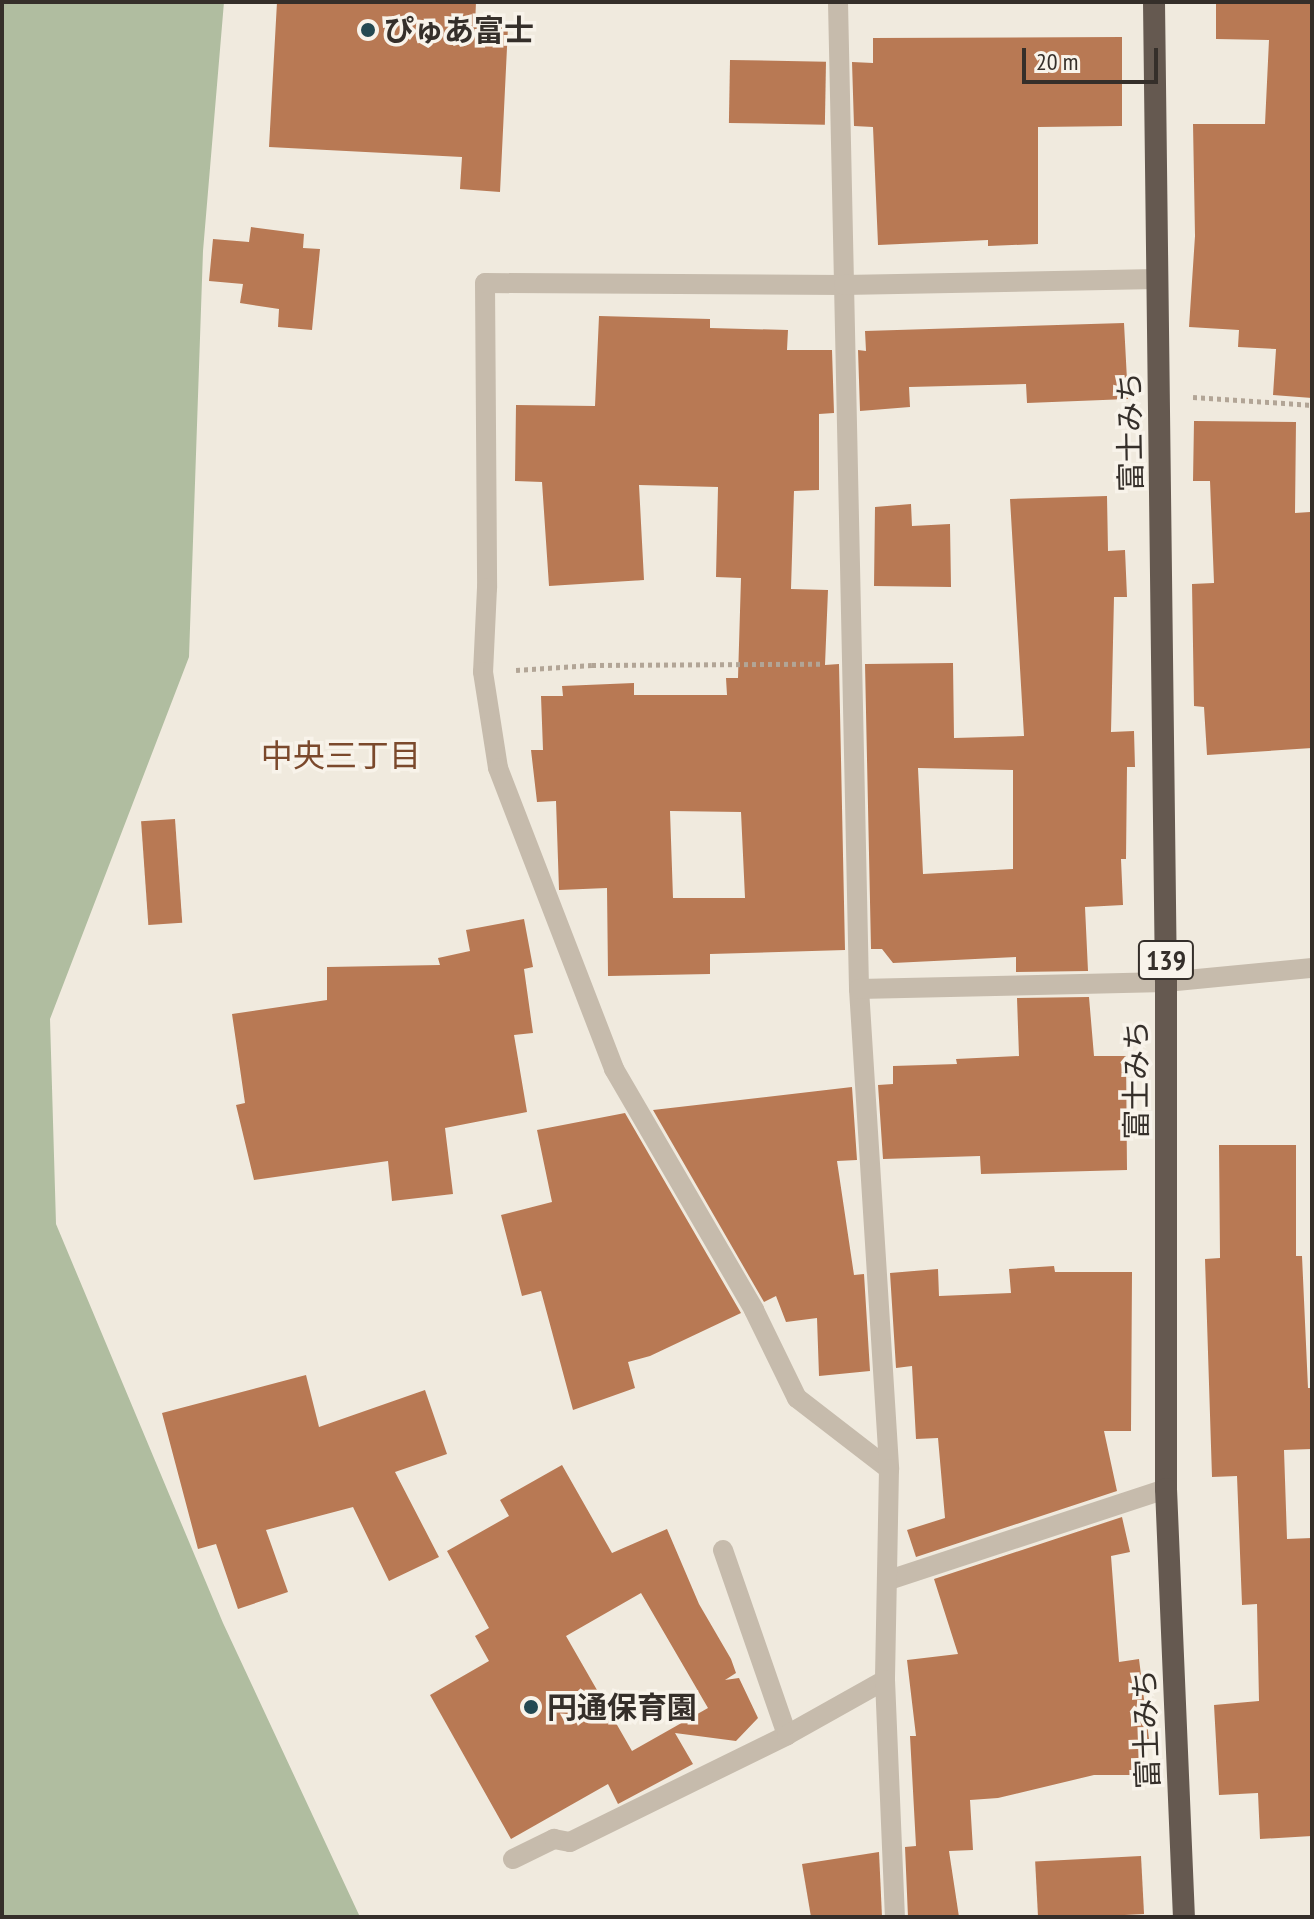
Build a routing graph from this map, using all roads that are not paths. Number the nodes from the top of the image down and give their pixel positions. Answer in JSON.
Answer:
{"nodes":[{"id":1,"x":838,"y":2,"type":"edge"},
{"id":2,"x":1154,"y":2,"type":"edge"},
{"id":3,"x":1157,"y":279,"type":"junction"},
{"id":4,"x":844,"y":285,"type":"junction"},
{"id":5,"x":1312,"y":968,"type":"edge"},
{"id":6,"x":1166,"y":982,"type":"junction"},
{"id":7,"x":859,"y":989,"type":"junction"},
{"id":8,"x":889,"y":1469,"type":"junction"},
{"id":9,"x":1166,"y":1489,"type":"junction"},
{"id":10,"x":723,"y":1550,"type":"dead end"},
{"id":11,"x":889,"y":1580,"type":"junction"},
{"id":12,"x":885,"y":1680,"type":"junction"},
{"id":13,"x":787,"y":1735,"type":"junction"},
{"id":14,"x":513,"y":1859,"type":"dead end"},
{"id":15,"x":895,"y":1917,"type":"edge"},
{"id":16,"x":1184,"y":1917,"type":"edge"}],
"edges":[{"from":1,"to":4,"type":"street"},
{"from":2,"to":3,"type":"highway","name":"富士みち","number":"139"},
{"from":3,"to":4,"type":"street"},
{"from":3,"to":6,"type":"highway","name":"富士みち","number":"139"},
{"from":4,"to":7,"type":"street"},
{"from":4,"to":8,"type":"street"},
{"from":5,"to":6,"type":"street"},
{"from":6,"to":7,"type":"street"},
{"from":6,"to":9,"type":"highway","name":"富士みち","number":"139"},
{"from":7,"to":8,"type":"street"},
{"from":8,"to":11,"type":"street"},
{"from":9,"to":11,"type":"street"},
{"from":9,"to":16,"type":"highway","name":"富士みち","number":"139"},
{"from":10,"to":13,"type":"street"},
{"from":11,"to":12,"type":"street"},
{"from":12,"to":13,"type":"street"},
{"from":12,"to":15,"type":"street"},
{"from":13,"to":14,"type":"street"}]}
